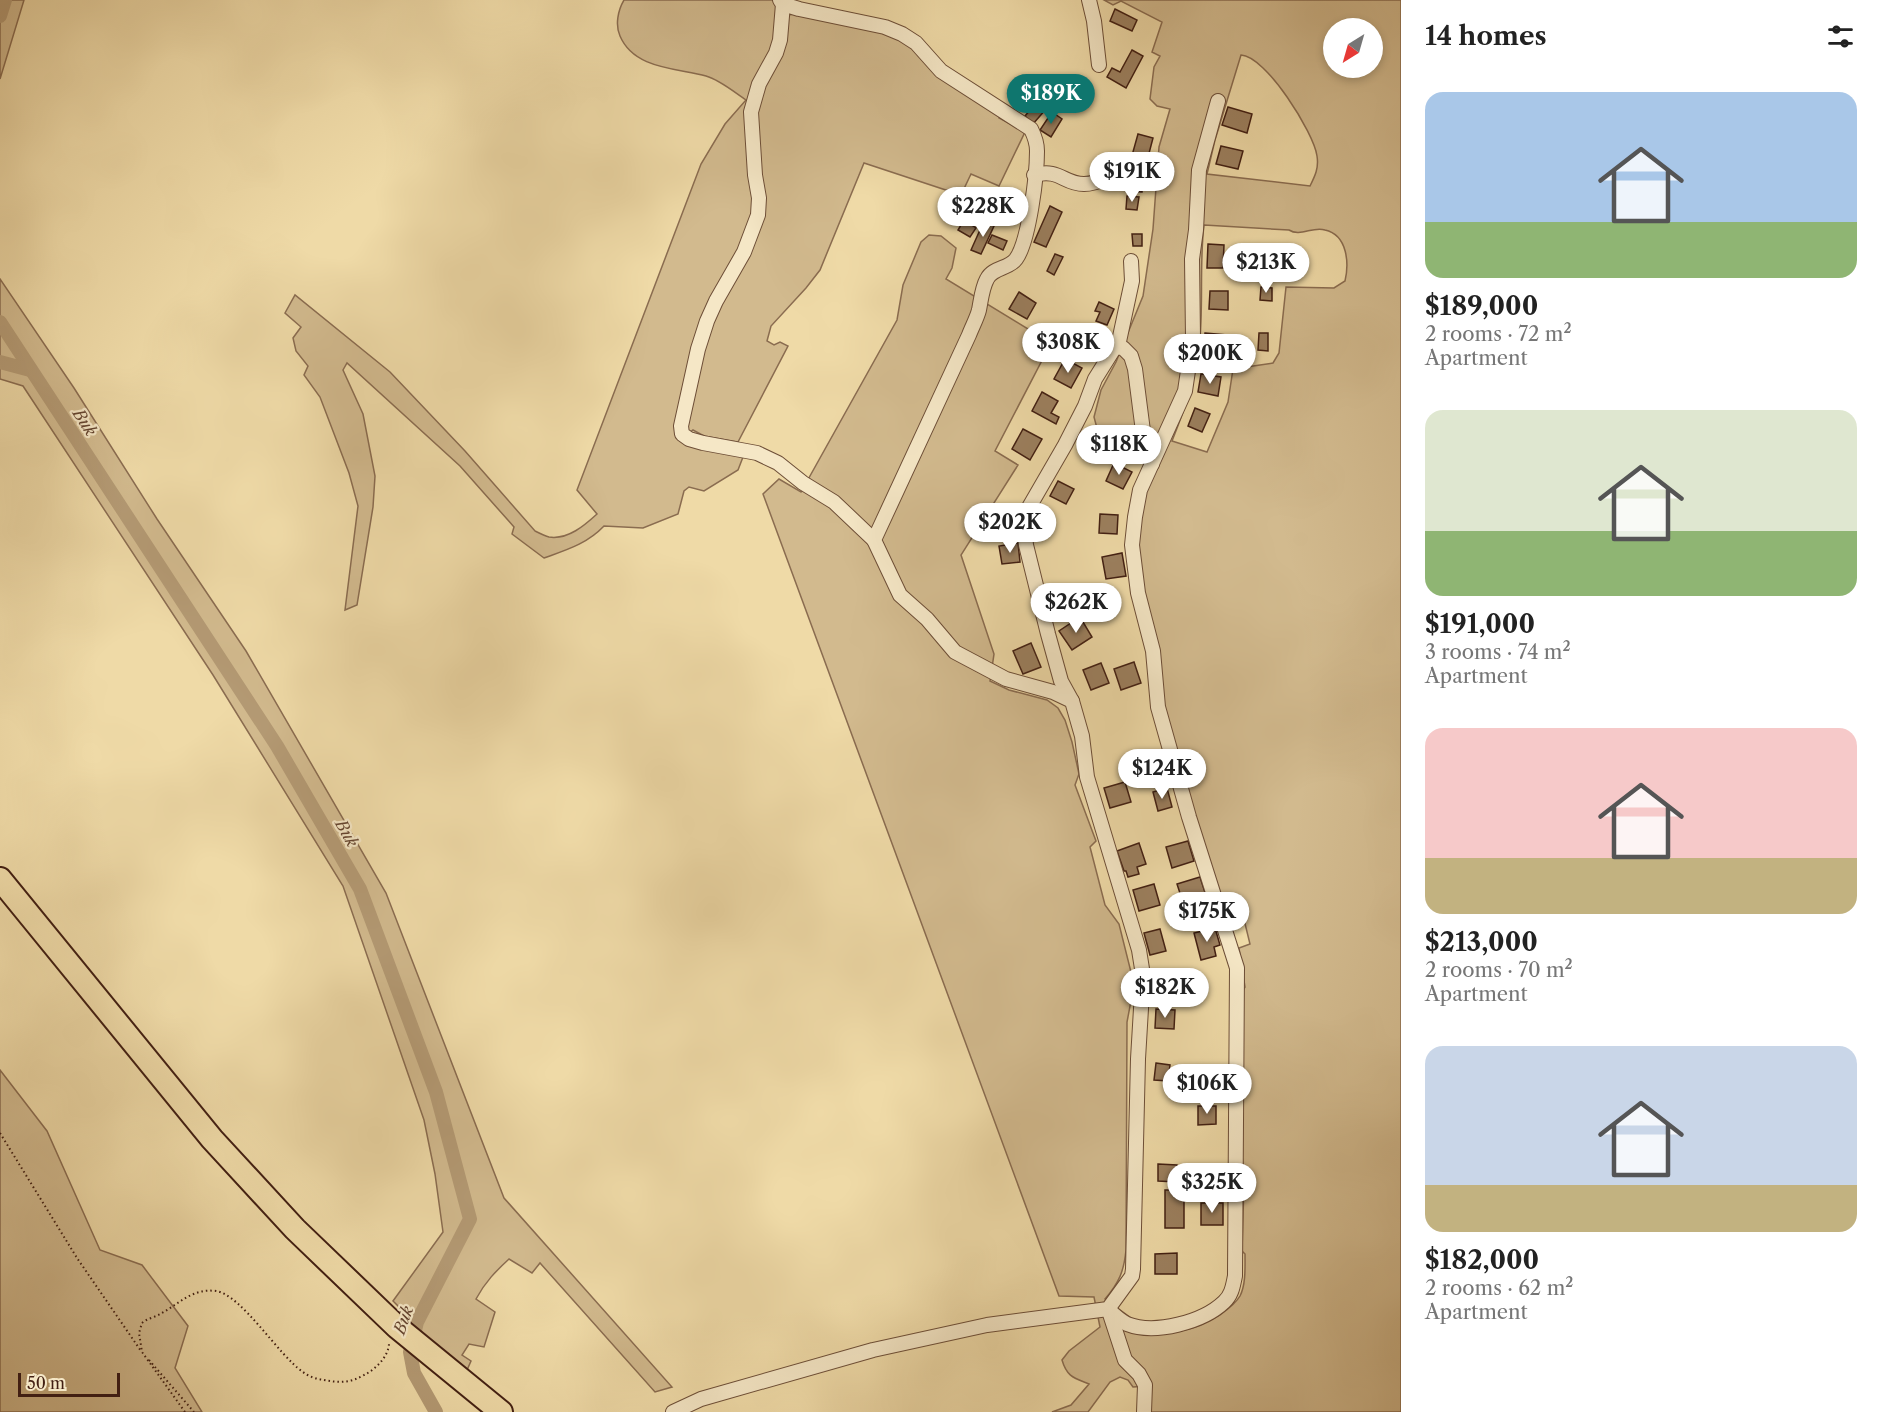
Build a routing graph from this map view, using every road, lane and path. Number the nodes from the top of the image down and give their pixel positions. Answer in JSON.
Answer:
{"nodes":[{"id":1,"x":1089,"y":0,"type":"edge"},
{"id":2,"x":781,"y":2,"type":"edge"},
{"id":3,"x":1099,"y":65,"type":"dead end"},
{"id":4,"x":1218,"y":101,"type":"dead end"},
{"id":5,"x":1034,"y":175,"type":"junction"},
{"id":6,"x":1116,"y":175,"type":"dead end"},
{"id":7,"x":1131,"y":261,"type":"dead end"},
{"id":8,"x":1118,"y":346,"type":"junction"},
{"id":9,"x":1152,"y":464,"type":"junction"},
{"id":10,"x":874,"y":540,"type":"junction"},
{"id":11,"x":1072,"y":701,"type":"junction"},
{"id":12,"x":0,"y":879,"type":"edge"},
{"id":13,"x":0,"y":1132,"type":"edge"},
{"id":14,"x":1108,"y":1310,"type":"junction"},
{"id":15,"x":393,"y":1324,"type":"junction"},
{"id":16,"x":142,"y":1352,"type":"junction"},
{"id":17,"x":185,"y":1412,"type":"edge"},
{"id":18,"x":194,"y":1412,"type":"edge"},
{"id":19,"x":501,"y":1412,"type":"edge"},
{"id":20,"x":673,"y":1412,"type":"edge"},
{"id":21,"x":1144,"y":1412,"type":"edge"}],
"edges":[{"from":1,"to":3,"type":"street"},
{"from":2,"to":5,"type":"street"},
{"from":2,"to":10,"type":"street"},
{"from":4,"to":9,"type":"street"},
{"from":5,"to":6,"type":"street"},
{"from":5,"to":10,"type":"street"},
{"from":7,"to":8,"type":"street"},
{"from":8,"to":9,"type":"street"},
{"from":8,"to":11,"type":"street"},
{"from":9,"to":14,"type":"street"},
{"from":10,"to":11,"type":"street"},
{"from":11,"to":14,"type":"street"},
{"from":12,"to":15,"type":"main road"},
{"from":13,"to":16,"type":"path"},
{"from":14,"to":20,"type":"street"},
{"from":14,"to":21,"type":"street"},
{"from":15,"to":16,"type":"path"},
{"from":15,"to":19,"type":"main road"},
{"from":16,"to":17,"type":"path"},
{"from":16,"to":18,"type":"path"}]}
